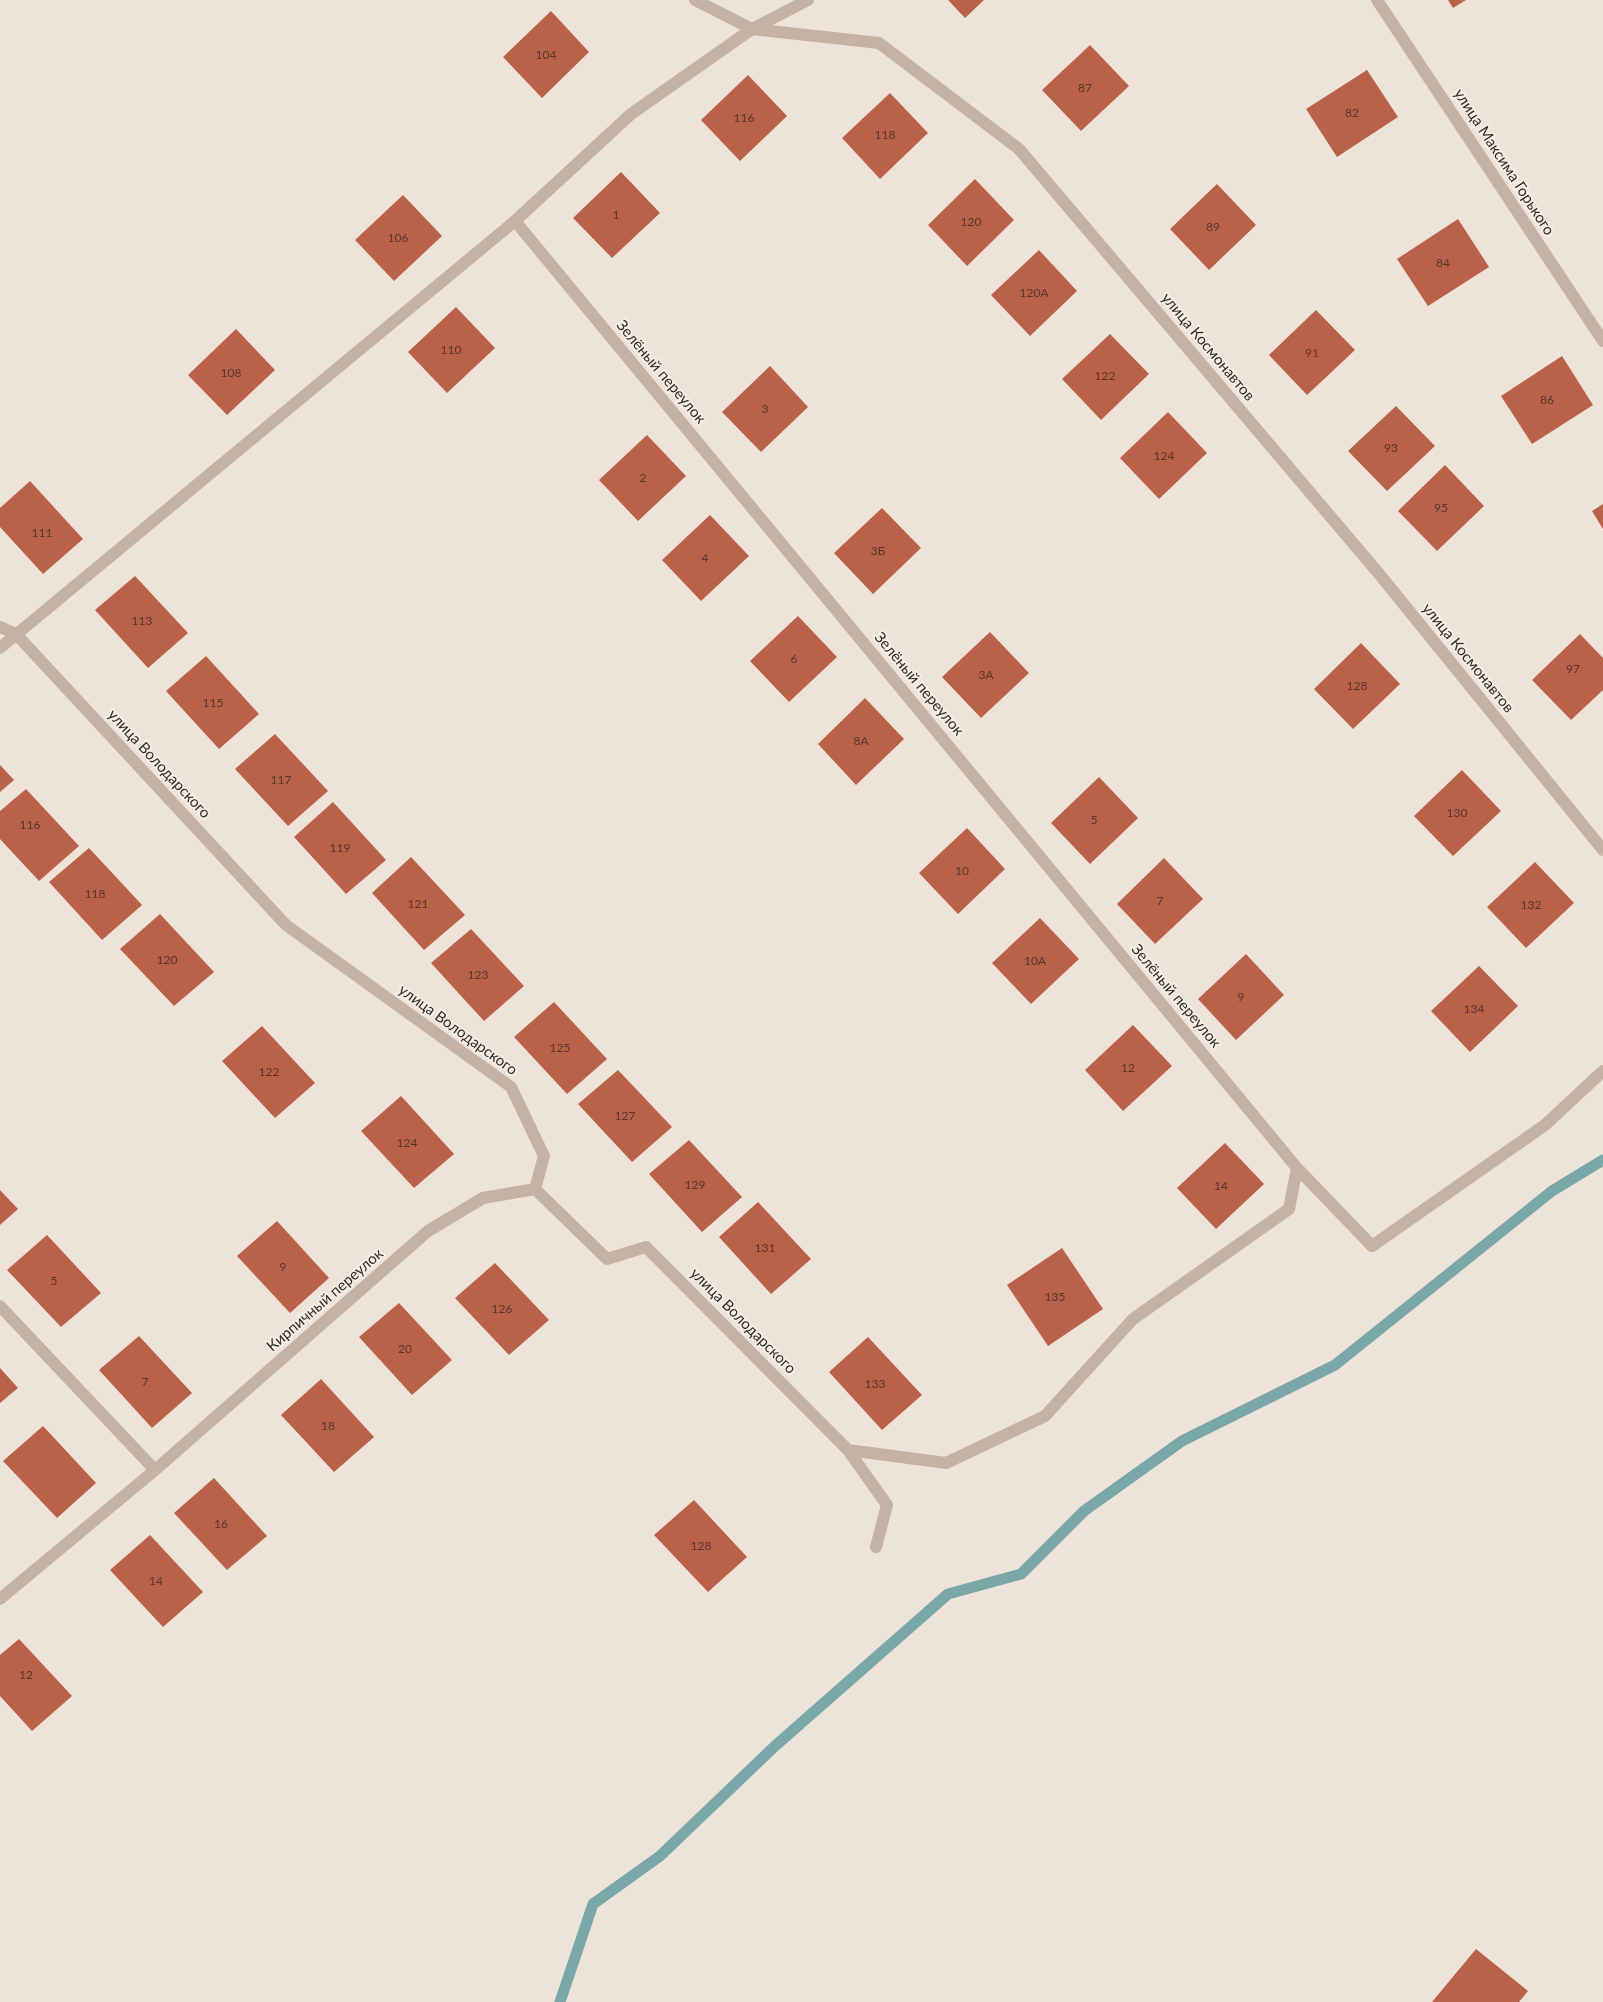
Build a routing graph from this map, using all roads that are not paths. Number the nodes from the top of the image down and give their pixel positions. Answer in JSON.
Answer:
{"nodes":[{"id":1,"x":695,"y":0,"type":"edge"},
{"id":2,"x":808,"y":0,"type":"edge"},
{"id":3,"x":1377,"y":0,"type":"edge"},
{"id":4,"x":752,"y":29,"type":"junction"},
{"id":5,"x":515,"y":220,"type":"junction"},
{"id":6,"x":1603,"y":341,"type":"edge"},
{"id":7,"x":0,"y":627,"type":"edge"},
{"id":8,"x":16,"y":634,"type":"junction"},
{"id":9,"x":0,"y":648,"type":"edge"},
{"id":10,"x":1603,"y":850,"type":"edge"},
{"id":11,"x":1603,"y":1071,"type":"edge"},
{"id":12,"x":1297,"y":1168,"type":"junction"},
{"id":13,"x":535,"y":1189,"type":"junction"},
{"id":14,"x":0,"y":1306,"type":"edge"},
{"id":15,"x":848,"y":1450,"type":"junction"},
{"id":16,"x":155,"y":1470,"type":"junction"},
{"id":17,"x":876,"y":1546,"type":"dead end"},
{"id":18,"x":0,"y":1599,"type":"edge"}],
"edges":[{"from":1,"to":4,"type":"street","name":"улица Космонавтов"},
{"from":2,"to":4,"type":"street"},
{"from":3,"to":6,"type":"street","name":"улица Максима Горького"},
{"from":4,"to":5,"type":"street"},
{"from":4,"to":10,"type":"street","name":"улица Космонавтов"},
{"from":5,"to":8,"type":"street"},
{"from":5,"to":12,"type":"street","name":"Зелёный переулок"},
{"from":7,"to":8,"type":"street","name":"улица Володарского"},
{"from":8,"to":9,"type":"street"},
{"from":8,"to":13,"type":"street","name":"улица Володарского"},
{"from":11,"to":12,"type":"street","name":"Зелёный переулок"},
{"from":12,"to":15,"type":"street"},
{"from":13,"to":15,"type":"street","name":"улица Володарского"},
{"from":13,"to":16,"type":"street","name":"Кирпичный переулок"},
{"from":14,"to":16,"type":"street"},
{"from":15,"to":17,"type":"street"},
{"from":16,"to":18,"type":"street","name":"Кирпичный переулок"}]}
